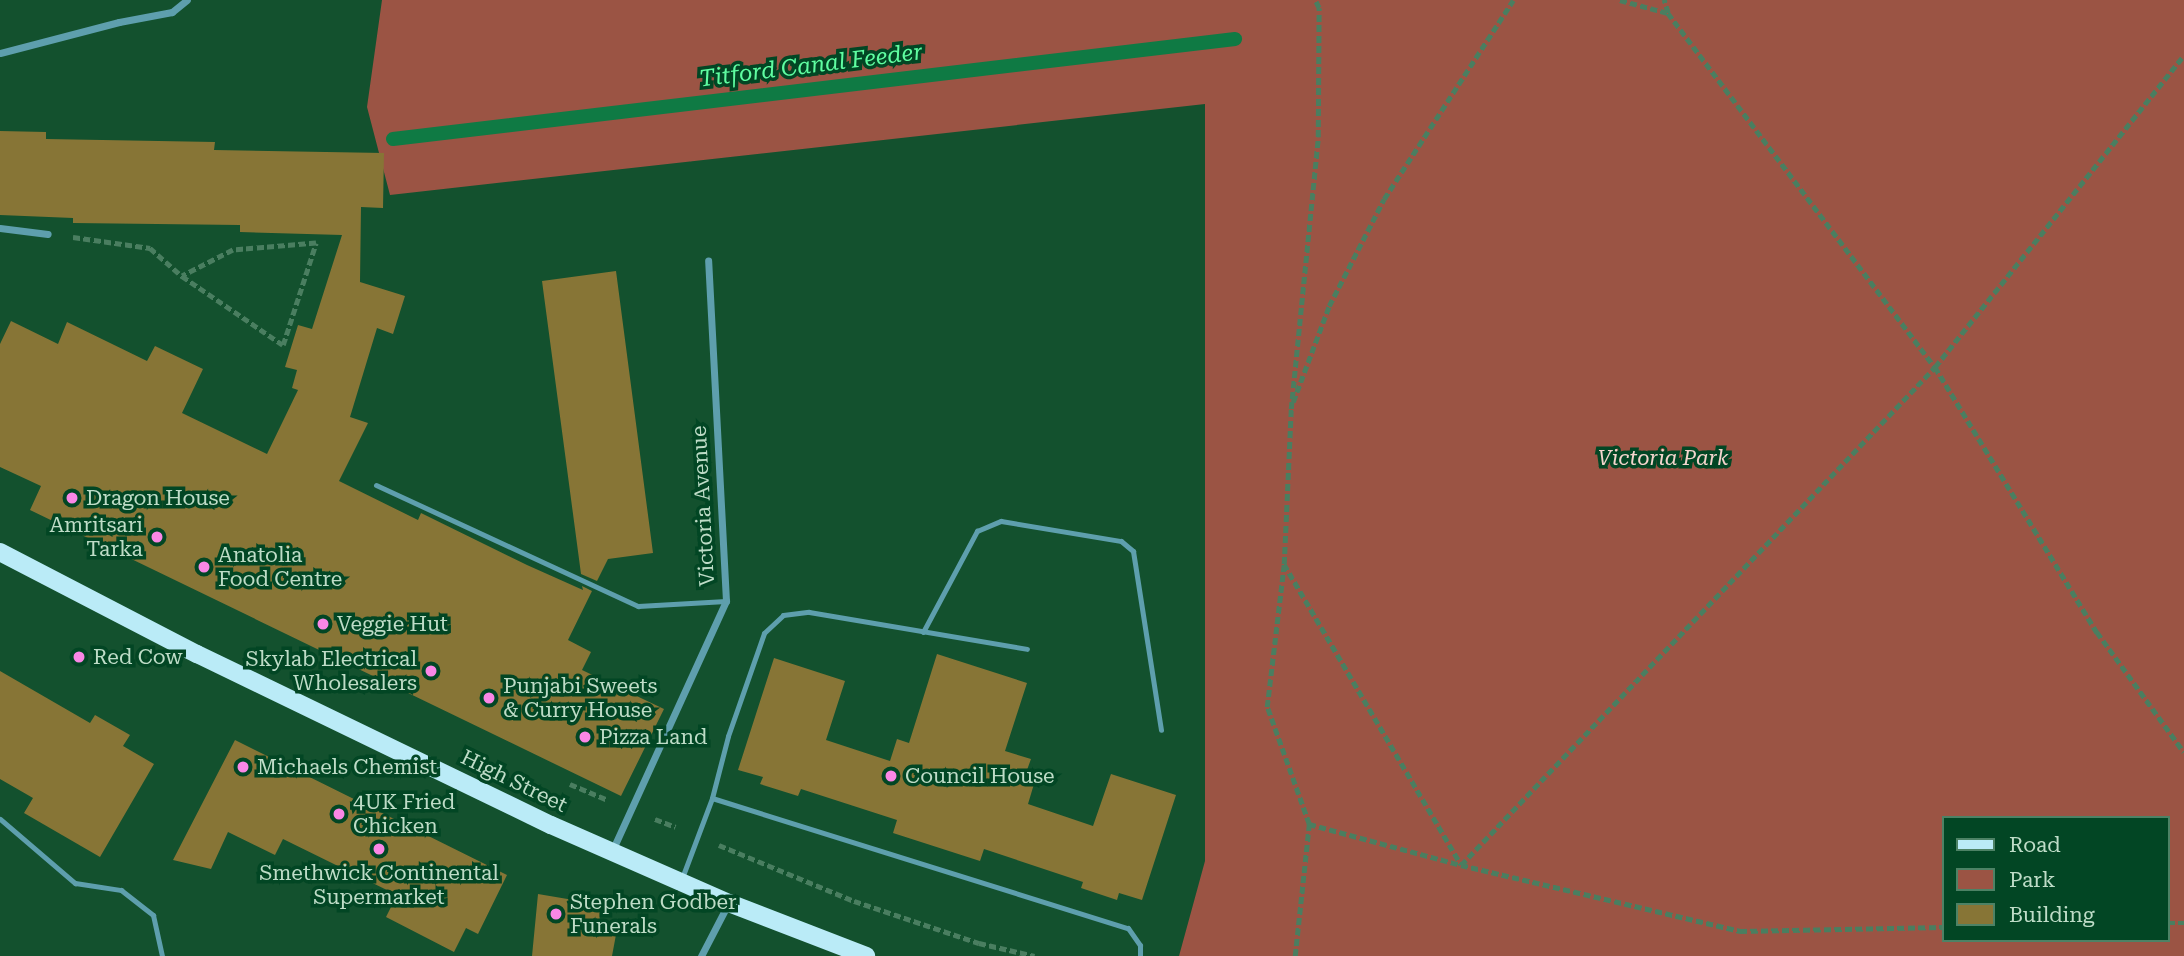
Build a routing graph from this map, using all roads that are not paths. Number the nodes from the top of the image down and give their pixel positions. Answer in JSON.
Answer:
{"nodes":[{"id":1,"x":187,"y":0,"type":"edge"},
{"id":2,"x":0,"y":53,"type":"edge"},
{"id":3,"x":0,"y":228,"type":"edge"},
{"id":4,"x":48,"y":233,"type":"road end"},
{"id":5,"x":708,"y":260,"type":"dead end"},
{"id":6,"x":376,"y":485,"type":"dead end"},
{"id":7,"x":0,"y":552,"type":"edge"},
{"id":8,"x":726,"y":601,"type":"junction"},
{"id":9,"x":923,"y":632,"type":"junction"},
{"id":10,"x":1027,"y":649,"type":"dead end"},
{"id":11,"x":1161,"y":730,"type":"dead end"},
{"id":12,"x":712,"y":798,"type":"junction"},
{"id":13,"x":0,"y":819,"type":"edge"},
{"id":14,"x":611,"y":851,"type":"junction"},
{"id":15,"x":681,"y":881,"type":"junction"},
{"id":16,"x":729,"y":903,"type":"junction"},
{"id":17,"x":162,"y":956,"type":"edge"},
{"id":18,"x":701,"y":956,"type":"edge"},
{"id":19,"x":866,"y":956,"type":"edge"},
{"id":20,"x":1140,"y":956,"type":"edge"}],
"edges":[{"from":1,"to":2,"type":"street"},
{"from":3,"to":4,"type":"street"},
{"from":5,"to":8,"type":"street","name":"Victoria Avenue"},
{"from":6,"to":8,"type":"lane"},
{"from":7,"to":14,"type":"main road","name":"High Street"},
{"from":8,"to":14,"type":"street","name":"Victoria Avenue"},
{"from":9,"to":10,"type":"lane"},
{"from":9,"to":11,"type":"lane"},
{"from":9,"to":12,"type":"lane"},
{"from":12,"to":15,"type":"lane"},
{"from":12,"to":20,"type":"lane"},
{"from":13,"to":17,"type":"lane"},
{"from":14,"to":15,"type":"main road","name":"High Street"},
{"from":15,"to":16,"type":"main road","name":"High Street"},
{"from":16,"to":18,"type":"street"},
{"from":16,"to":19,"type":"main road","name":"High Street"}]}
